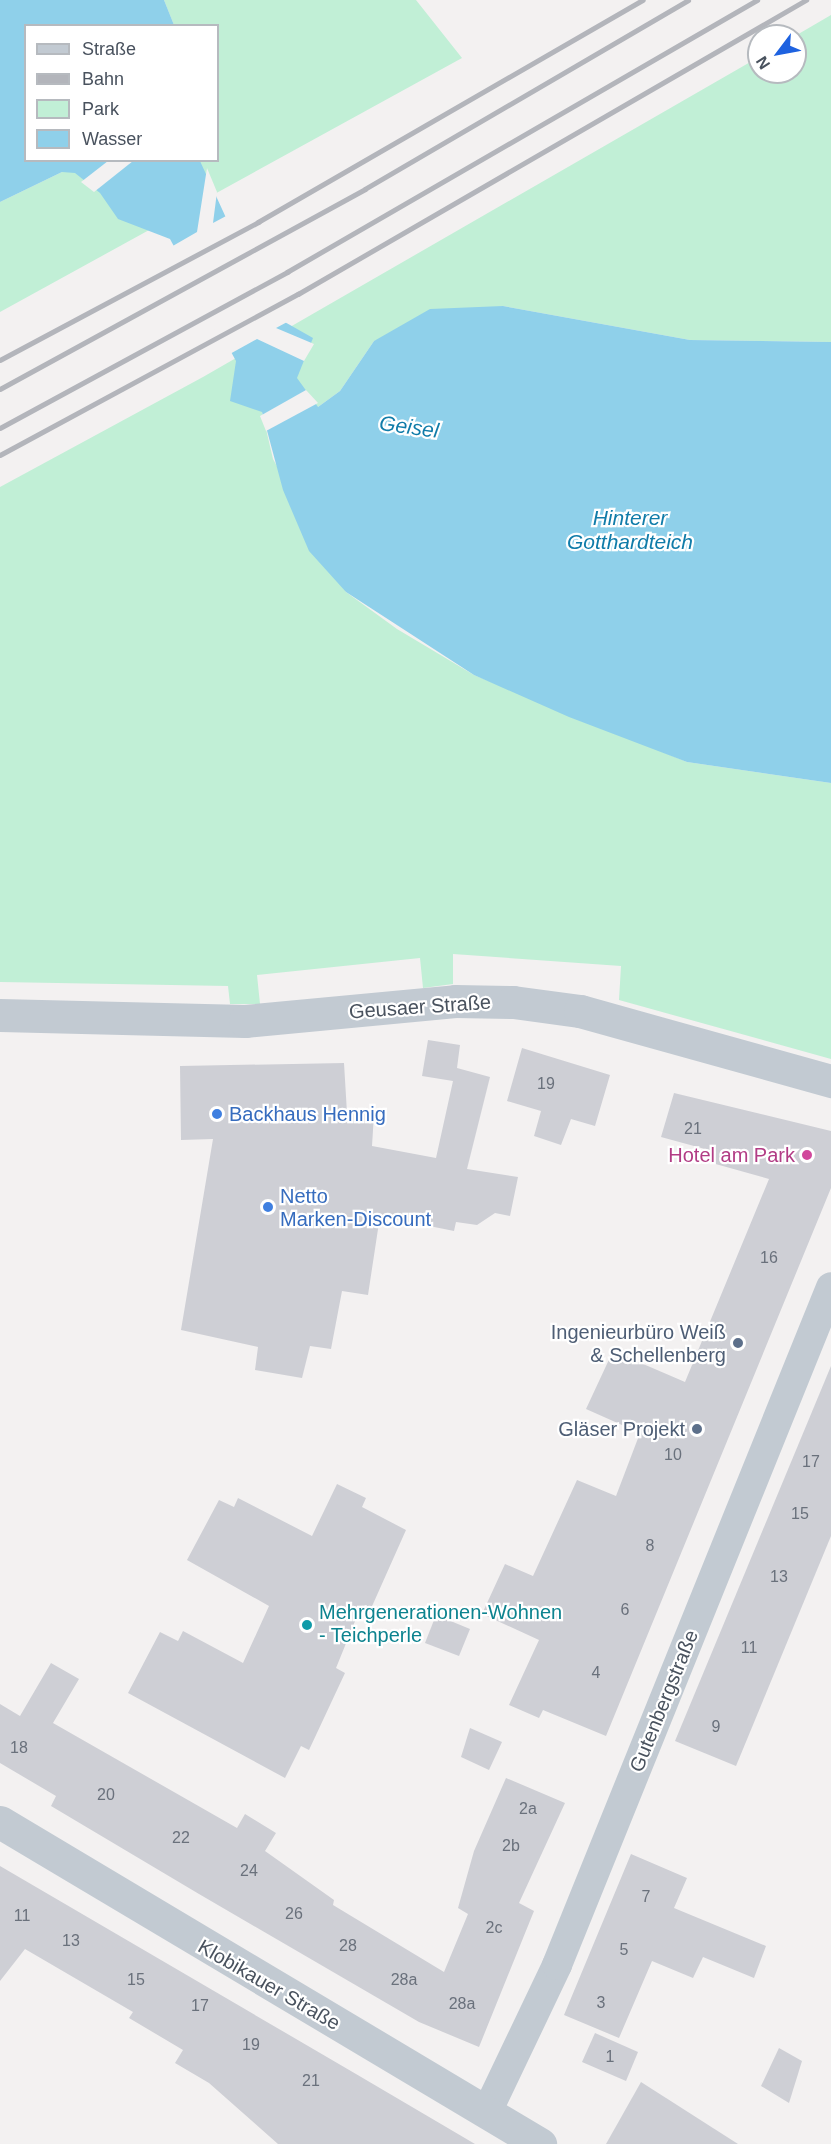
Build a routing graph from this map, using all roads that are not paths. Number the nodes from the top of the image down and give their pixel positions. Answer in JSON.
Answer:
{"nodes":[{"id":1,"x":0,"y":1015,"type":"edge"},
{"id":2,"x":831,"y":1081,"type":"edge"},
{"id":3,"x":831,"y":1287,"type":"edge"},
{"id":4,"x":0,"y":1822,"type":"edge"},
{"id":5,"x":487,"y":2112,"type":"junction"},
{"id":6,"x":540,"y":2144,"type":"edge"}],
"edges":[{"from":1,"to":2,"type":"street","name":"Geusaer Straße"},
{"from":3,"to":5,"type":"street","name":"Gutenbergstraße"},
{"from":4,"to":5,"type":"street","name":"Klobikauer Straße"},
{"from":5,"to":6,"type":"street","name":"Klobikauer Straße"}]}
